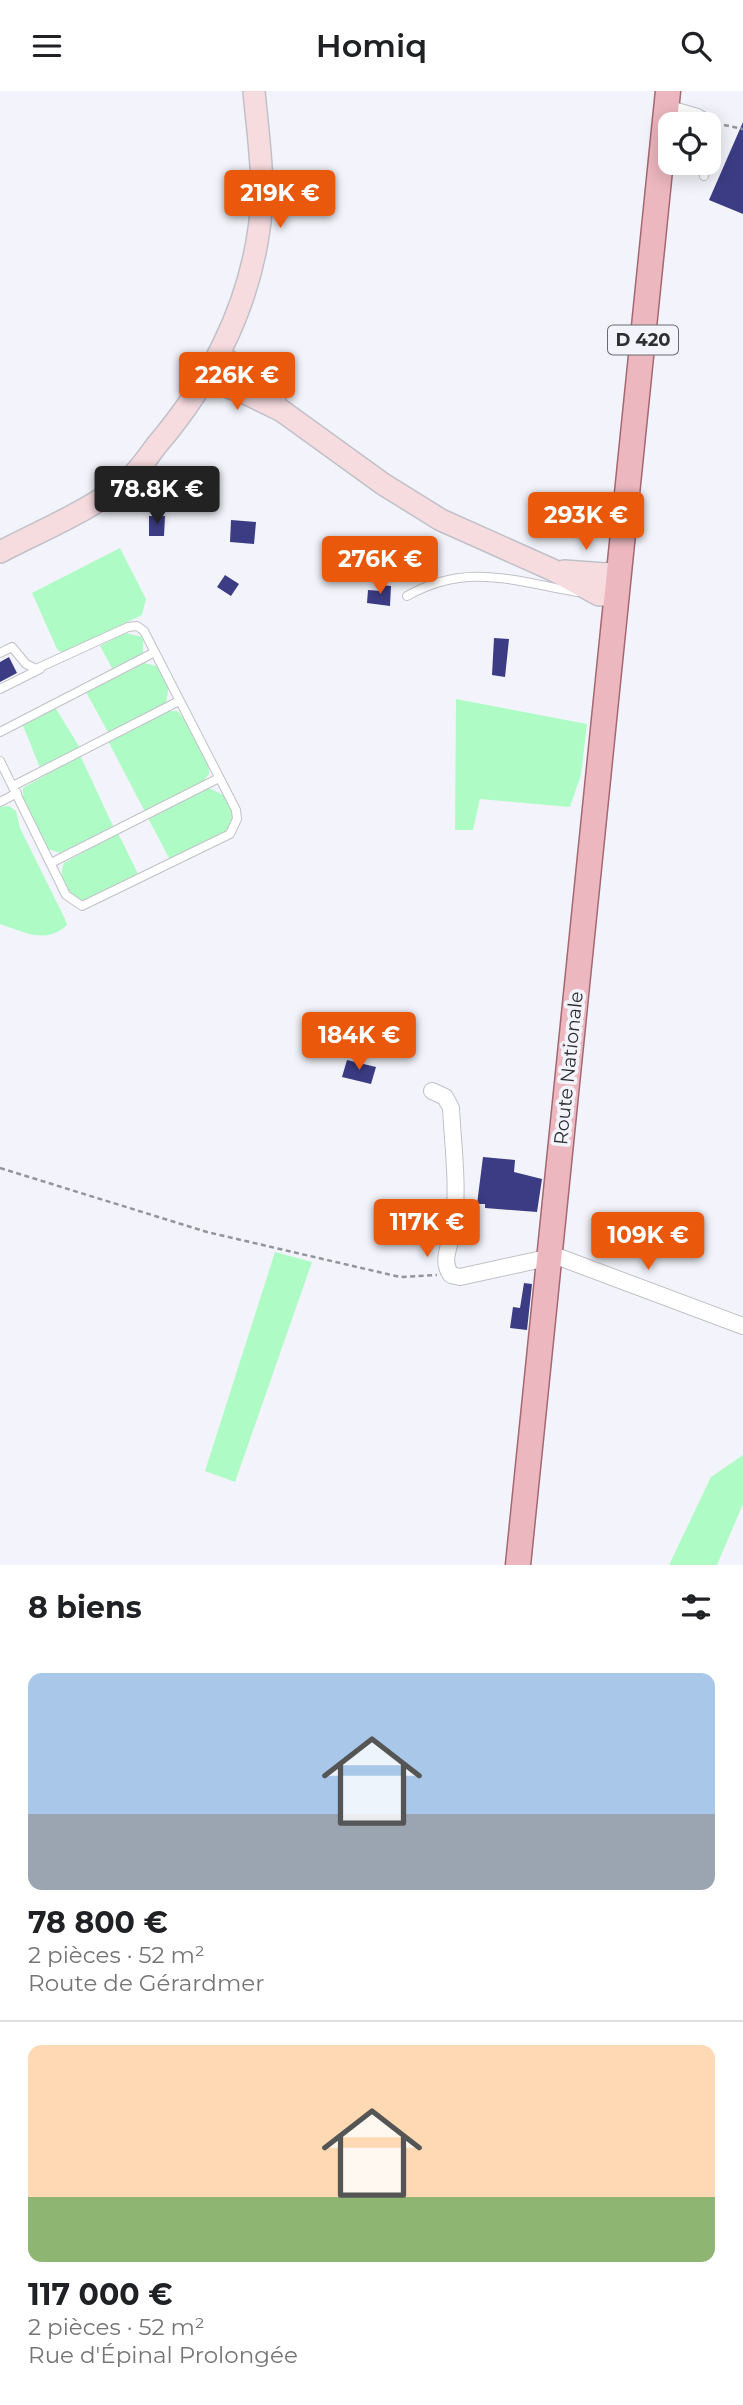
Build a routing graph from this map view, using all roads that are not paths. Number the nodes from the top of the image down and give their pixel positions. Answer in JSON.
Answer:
{"nodes":[{"id":1,"x":254,"y":91,"type":"edge"},
{"id":2,"x":667,"y":99,"type":"edge"},
{"id":3,"x":689,"y":112,"type":"edge"},
{"id":4,"x":219,"y":355,"type":"junction"},
{"id":5,"x":206,"y":379,"type":"junction"},
{"id":6,"x":282,"y":411,"type":"junction"},
{"id":7,"x":0,"y":552,"type":"edge"},
{"id":8,"x":555,"y":571,"type":"junction"},
{"id":9,"x":618,"y":584,"type":"junction"},
{"id":10,"x":580,"y":592,"type":"junction"},
{"id":11,"x":407,"y":596,"type":"dead end"},
{"id":12,"x":613,"y":628,"type":"junction"},
{"id":13,"x":155,"y":652,"type":"junction"},
{"id":14,"x":0,"y":653,"type":"edge"},
{"id":15,"x":43,"y":668,"type":"junction"},
{"id":16,"x":0,"y":689,"type":"edge"},
{"id":17,"x":179,"y":701,"type":"junction"},
{"id":18,"x":0,"y":732,"type":"edge"},
{"id":19,"x":0,"y":761,"type":"edge"},
{"id":20,"x":219,"y":778,"type":"junction"},
{"id":21,"x":15,"y":790,"type":"junction"},
{"id":22,"x":0,"y":802,"type":"edge"},
{"id":23,"x":51,"y":863,"type":"junction"},
{"id":24,"x":432,"y":1091,"type":"dead end"},
{"id":25,"x":549,"y":1257,"type":"junction"},
{"id":26,"x":743,"y":1326,"type":"edge"},
{"id":27,"x":518,"y":1565,"type":"edge"}],
"edges":[{"from":1,"to":4,"type":"main road"},
{"from":2,"to":3,"type":"street"},
{"from":2,"to":9,"type":"main road","number":"D 420"},
{"from":4,"to":5,"type":"main road"},
{"from":4,"to":6,"type":"main road"},
{"from":5,"to":6,"type":"main road"},
{"from":5,"to":7,"type":"main road"},
{"from":6,"to":8,"type":"main road"},
{"from":8,"to":9,"type":"main road"},
{"from":8,"to":10,"type":"main road"},
{"from":9,"to":12,"type":"main road","name":"Route Nationale","number":"D 420"},
{"from":10,"to":11,"type":"lane"},
{"from":10,"to":12,"type":"main road"},
{"from":12,"to":25,"type":"main road","name":"Route Nationale","number":"D 420"},
{"from":13,"to":15,"type":"lane"},
{"from":13,"to":17,"type":"lane"},
{"from":13,"to":18,"type":"lane"},
{"from":14,"to":15,"type":"lane"},
{"from":15,"to":16,"type":"lane"},
{"from":17,"to":20,"type":"lane"},
{"from":17,"to":21,"type":"lane"},
{"from":19,"to":21,"type":"lane"},
{"from":20,"to":23,"type":"lane"},
{"from":20,"to":23,"type":"lane"},
{"from":21,"to":22,"type":"lane"},
{"from":21,"to":23,"type":"lane"},
{"from":24,"to":25,"type":"street"},
{"from":25,"to":26,"type":"street"},
{"from":25,"to":27,"type":"main road","name":"Route Nationale","number":"D 420"}]}
